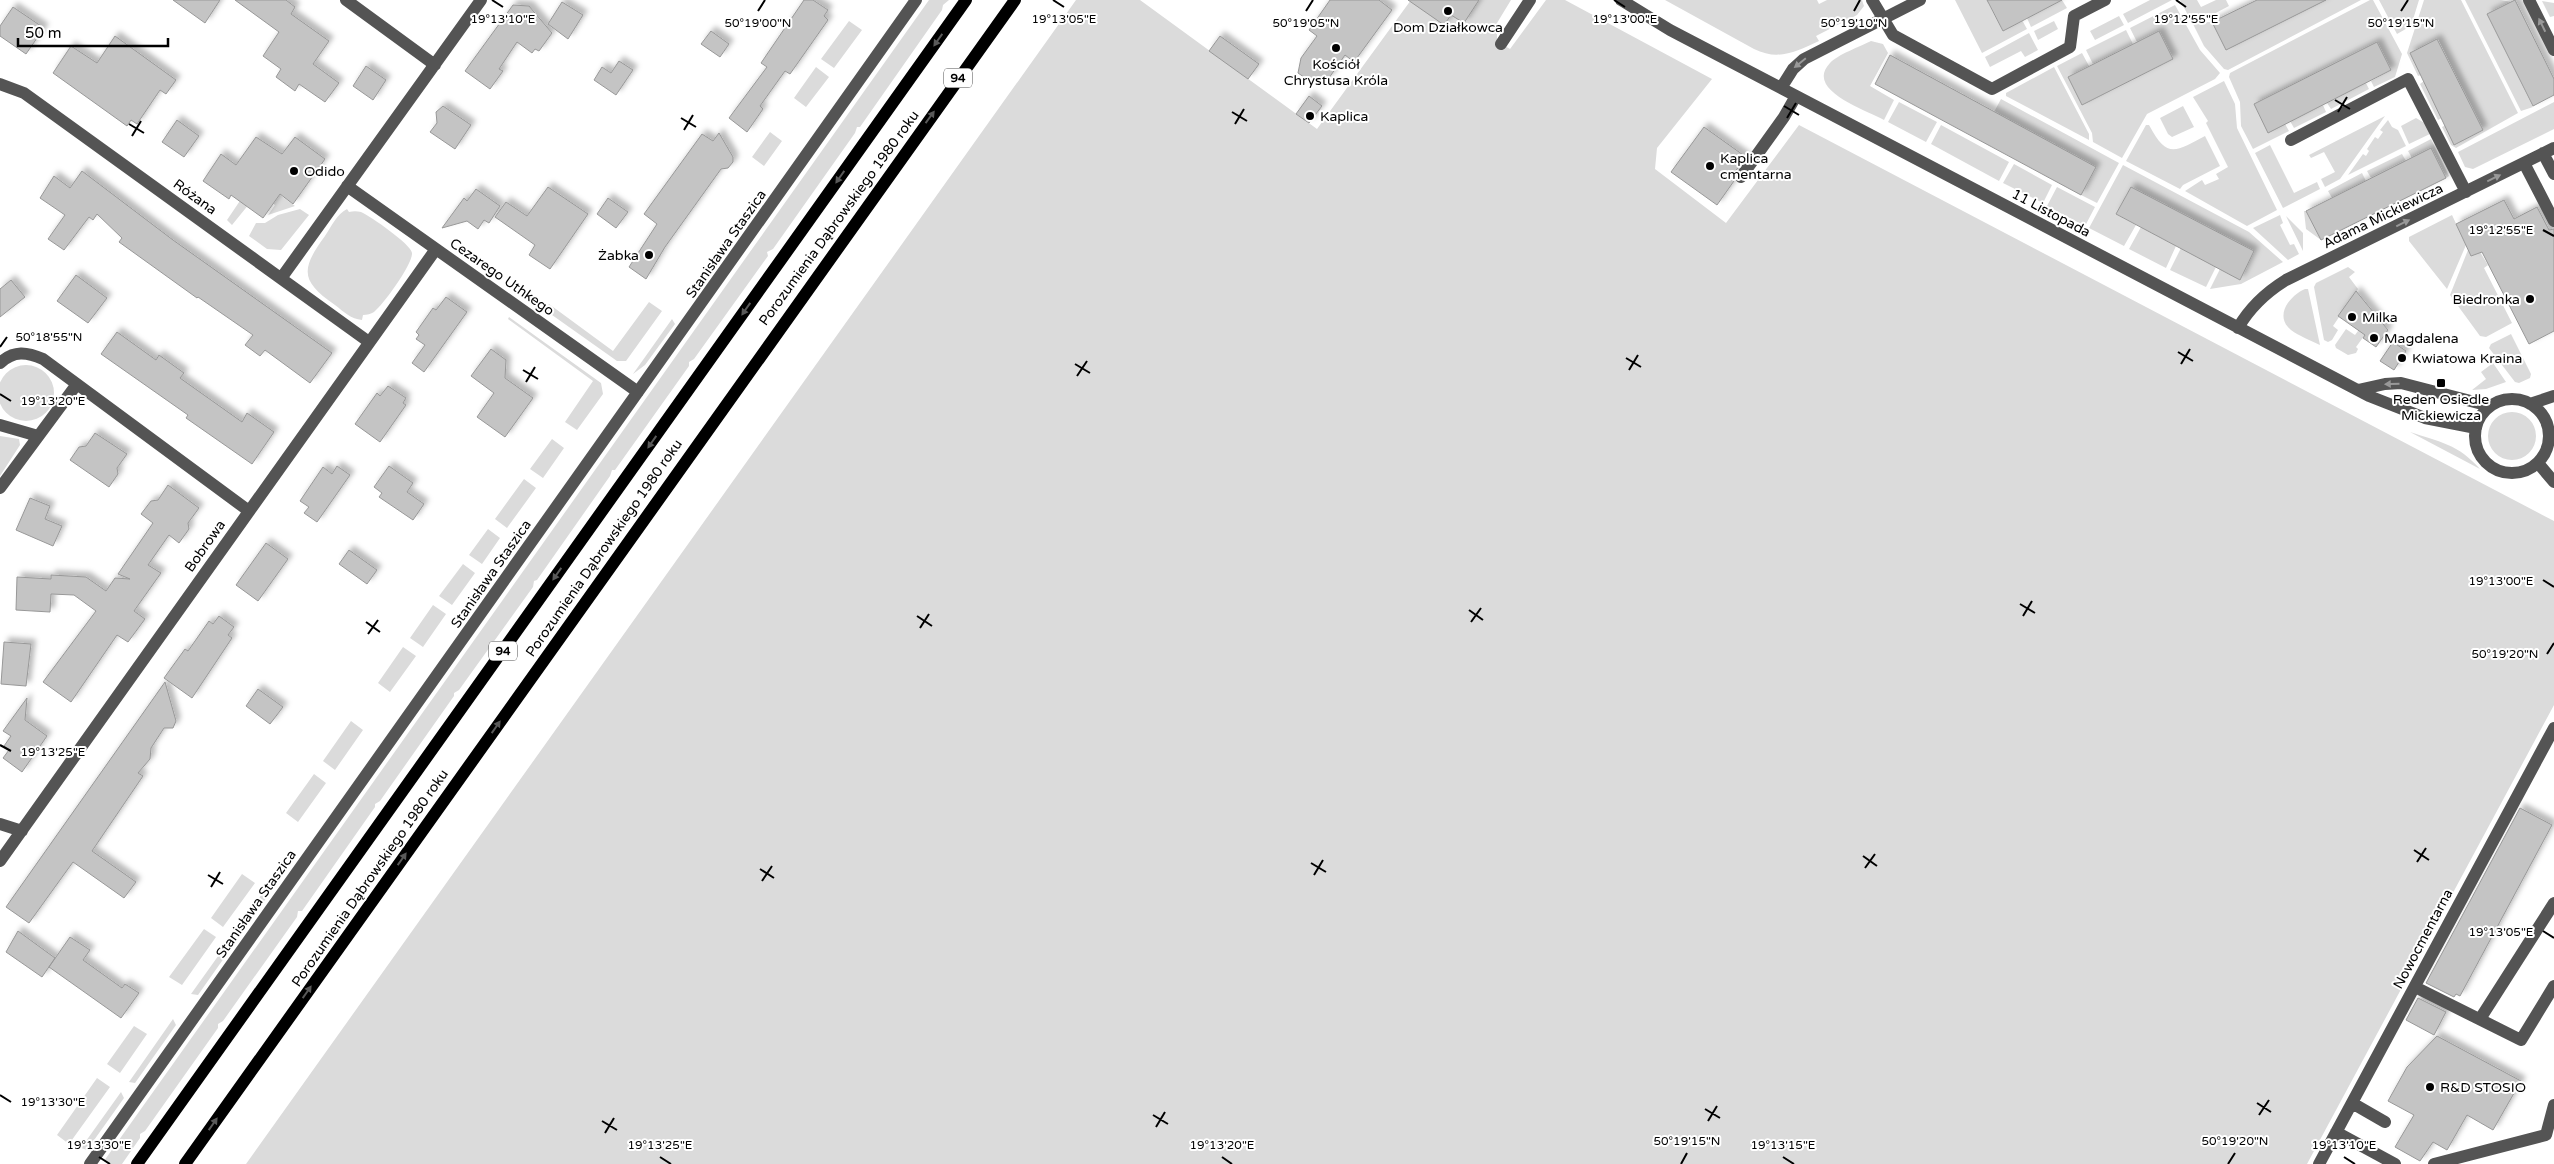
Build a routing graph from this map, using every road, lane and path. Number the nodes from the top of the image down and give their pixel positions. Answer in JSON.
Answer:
{"nodes":[{"id":1,"x":346,"y":0,"type":"edge"},
{"id":2,"x":481,"y":0,"type":"edge"},
{"id":3,"x":916,"y":0,"type":"edge"},
{"id":4,"x":966,"y":0,"type":"edge"},
{"id":5,"x":1015,"y":0,"type":"edge"},
{"id":6,"x":1530,"y":0,"type":"edge"},
{"id":7,"x":1620,"y":0,"type":"edge"},
{"id":8,"x":1872,"y":0,"type":"edge"},
{"id":9,"x":1920,"y":0,"type":"edge"},
{"id":10,"x":2105,"y":0,"type":"edge"},
{"id":11,"x":2529,"y":0,"type":"edge"},
{"id":12,"x":1882,"y":19,"type":"junction"},
{"id":13,"x":1501,"y":44,"type":"dead end"},
{"id":14,"x":2554,"y":50,"type":"edge"},
{"id":15,"x":435,"y":65,"type":"junction"},
{"id":16,"x":0,"y":84,"type":"edge"},
{"id":17,"x":1781,"y":88,"type":"junction"},
{"id":18,"x":1796,"y":96,"type":"junction"},
{"id":19,"x":2291,"y":140,"type":"dead end"},
{"id":20,"x":2548,"y":150,"type":"edge"},
{"id":21,"x":2524,"y":163,"type":"junction"},
{"id":22,"x":2554,"y":174,"type":"edge"},
{"id":23,"x":1741,"y":177,"type":"dead end"},
{"id":24,"x":347,"y":186,"type":"junction"},
{"id":25,"x":2466,"y":192,"type":"junction"},
{"id":26,"x":2554,"y":221,"type":"edge"},
{"id":27,"x":436,"y":249,"type":"junction"},
{"id":28,"x":282,"y":277,"type":"junction"},
{"id":29,"x":2238,"y":328,"type":"junction"},
{"id":30,"x":369,"y":342,"type":"junction"},
{"id":31,"x":0,"y":363,"type":"edge"},
{"id":32,"x":77,"y":384,"type":"junction"},
{"id":33,"x":2358,"y":390,"type":"junction"},
{"id":34,"x":638,"y":392,"type":"junction"},
{"id":35,"x":2554,"y":396,"type":"edge"},
{"id":36,"x":2530,"y":404,"type":"junction"},
{"id":37,"x":2490,"y":406,"type":"junction"},
{"id":38,"x":0,"y":425,"type":"edge"},
{"id":39,"x":2476,"y":428,"type":"junction"},
{"id":40,"x":38,"y":436,"type":"junction"},
{"id":41,"x":2551,"y":442,"type":"edge"},
{"id":42,"x":2538,"y":463,"type":"junction"},
{"id":43,"x":2554,"y":482,"type":"edge"},
{"id":44,"x":0,"y":488,"type":"edge"},
{"id":45,"x":249,"y":511,"type":"junction"},
{"id":46,"x":2554,"y":728,"type":"edge"},
{"id":47,"x":0,"y":824,"type":"edge"},
{"id":48,"x":22,"y":831,"type":"junction"},
{"id":49,"x":0,"y":862,"type":"edge"},
{"id":50,"x":2554,"y":903,"type":"edge"},
{"id":51,"x":2554,"y":986,"type":"edge"},
{"id":52,"x":2414,"y":987,"type":"junction"},
{"id":53,"x":2480,"y":1019,"type":"junction"},
{"id":54,"x":2352,"y":1104,"type":"junction"},
{"id":55,"x":2554,"y":1105,"type":"edge"},
{"id":56,"x":2385,"y":1122,"type":"dead end"},
{"id":57,"x":2336,"y":1132,"type":"junction"},
{"id":58,"x":90,"y":1164,"type":"edge"},
{"id":59,"x":137,"y":1164,"type":"edge"},
{"id":60,"x":185,"y":1164,"type":"edge"},
{"id":61,"x":2319,"y":1164,"type":"edge"},
{"id":62,"x":2395,"y":1164,"type":"edge"},
{"id":63,"x":2434,"y":1164,"type":"edge"}],
"edges":[{"from":1,"to":15,"type":"street"},
{"from":2,"to":15,"type":"street"},
{"from":3,"to":34,"type":"street","name":"Stanisława Staszica"},
{"from":4,"to":59,"type":"main road","name":"Porozumienia Dąbrowskiego 1980 roku","number":"94","one_way":true},
{"from":60,"to":5,"type":"main road","name":"Porozumienia Dąbrowskiego 1980 roku","number":"94","one_way":true},
{"from":6,"to":13,"type":"street"},
{"from":7,"to":17,"type":"street","name":"11 Listopada"},
{"from":8,"to":12,"type":"street"},
{"from":9,"to":12,"type":"street"},
{"from":10,"to":12,"type":"street"},
{"from":14,"to":11,"type":"street","one_way":true},
{"from":12,"to":17,"type":"street","one_way":true},
{"from":15,"to":24,"type":"street"},
{"from":16,"to":28,"type":"street","name":"Różana"},
{"from":17,"to":18,"type":"street","name":"11 Listopada"},
{"from":18,"to":23,"type":"street"},
{"from":18,"to":29,"type":"street","name":"11 Listopada"},
{"from":19,"to":25,"type":"street"},
{"from":20,"to":21,"type":"street","name":"Adama Mickiewicza"},
{"from":20,"to":22,"type":"street"},
{"from":25,"to":21,"type":"street","name":"Adama Mickiewicza","one_way":true},
{"from":21,"to":26,"type":"street"},
{"from":24,"to":27,"type":"street","name":"Cezarego Uthkego"},
{"from":24,"to":28,"type":"street"},
{"from":29,"to":25,"type":"street","name":"Adama Mickiewicza","one_way":true},
{"from":27,"to":30,"type":"street","name":"Bobrowa"},
{"from":27,"to":34,"type":"street","name":"Cezarego Uthkego"},
{"from":28,"to":30,"type":"street","name":"Różana"},
{"from":29,"to":33,"type":"street","name":"11 Listopada"},
{"from":30,"to":45,"type":"street","name":"Bobrowa"},
{"from":31,"to":32,"type":"street"},
{"from":32,"to":40,"type":"street"},
{"from":32,"to":45,"type":"street"},
{"from":37,"to":33,"type":"street","one_way":true},
{"from":33,"to":39,"type":"street","name":"11 Listopada"},
{"from":34,"to":58,"type":"street","name":"Stanisława Staszica"},
{"from":35,"to":36,"type":"street"},
{"from":36,"to":37,"type":"street"},
{"from":36,"to":41,"type":"street"},
{"from":37,"to":39,"type":"street"},
{"from":38,"to":40,"type":"street"},
{"from":39,"to":42,"type":"street"},
{"from":40,"to":44,"type":"street"},
{"from":41,"to":42,"type":"street"},
{"from":42,"to":43,"type":"street"},
{"from":45,"to":48,"type":"street","name":"Bobrowa"},
{"from":46,"to":52,"type":"street","name":"Nowocmentarna"},
{"from":47,"to":48,"type":"street"},
{"from":48,"to":49,"type":"street","name":"Bobrowa"},
{"from":50,"to":53,"type":"street"},
{"from":51,"to":53,"type":"street"},
{"from":52,"to":53,"type":"street"},
{"from":52,"to":54,"type":"street","name":"Nowocmentarna"},
{"from":54,"to":56,"type":"street"},
{"from":54,"to":57,"type":"street","name":"Nowocmentarna"},
{"from":55,"to":63,"type":"street"},
{"from":57,"to":61,"type":"street","name":"Nowocmentarna"},
{"from":57,"to":62,"type":"street"}]}
